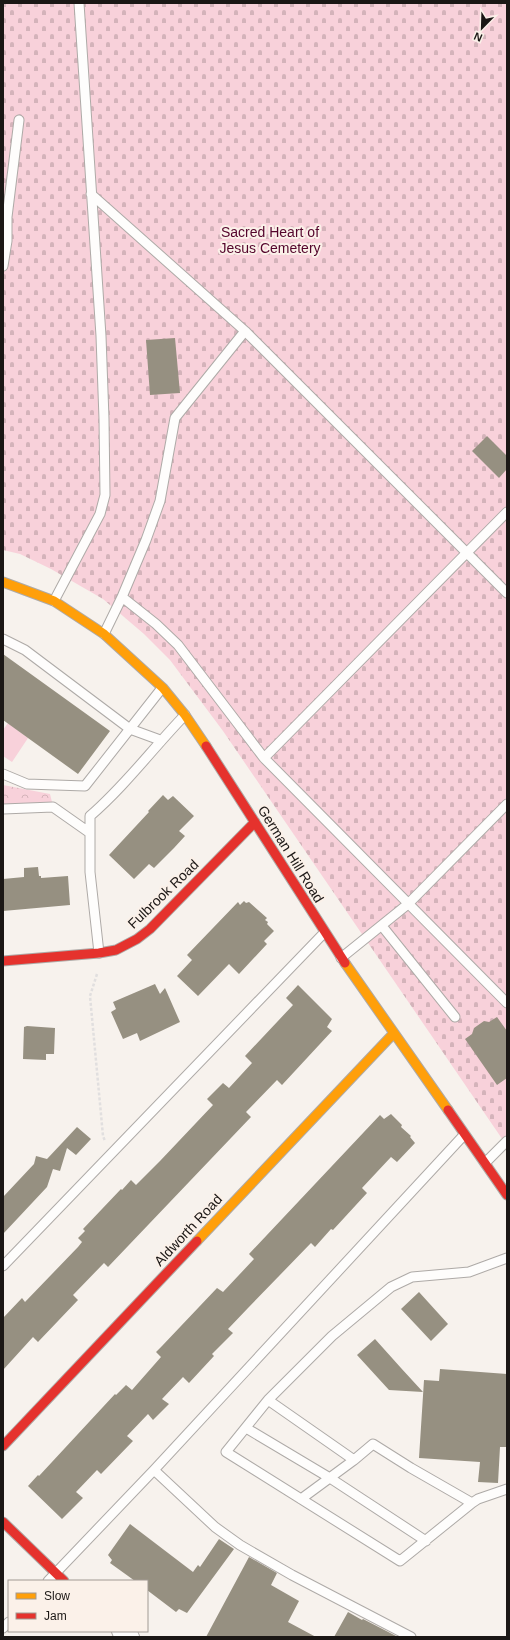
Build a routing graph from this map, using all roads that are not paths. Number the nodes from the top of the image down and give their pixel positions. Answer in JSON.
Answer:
{"nodes":[{"id":1,"x":79,"y":3,"type":"edge"},
{"id":2,"x":19,"y":120,"type":"dead end"},
{"id":3,"x":91,"y":194,"type":"junction"},
{"id":4,"x":5,"y":240,"type":"edge"},
{"id":5,"x":3,"y":266,"type":"edge"},
{"id":6,"x":245,"y":331,"type":"junction"},
{"id":7,"x":507,"y":512,"type":"edge"},
{"id":8,"x":466,"y":552,"type":"junction"},
{"id":9,"x":3,"y":582,"type":"edge"},
{"id":10,"x":507,"y":594,"type":"edge"},
{"id":11,"x":122,"y":596,"type":"junction"},
{"id":12,"x":54,"y":601,"type":"junction"},
{"id":13,"x":104,"y":634,"type":"junction"},
{"id":14,"x":3,"y":639,"type":"edge"},
{"id":15,"x":163,"y":688,"type":"junction"},
{"id":16,"x":185,"y":715,"type":"junction"},
{"id":17,"x":130,"y":729,"type":"junction"},
{"id":18,"x":160,"y":740,"type":"junction"},
{"id":19,"x":264,"y":758,"type":"junction"},
{"id":20,"x":3,"y":774,"type":"edge"},
{"id":21,"x":507,"y":804,"type":"edge"},
{"id":22,"x":3,"y":809,"type":"edge"},
{"id":23,"x":255,"y":822,"type":"junction"},
{"id":24,"x":90,"y":833,"type":"junction"},
{"id":25,"x":408,"y":904,"type":"junction"},
{"id":26,"x":382,"y":926,"type":"junction"},
{"id":27,"x":324,"y":933,"type":"junction"},
{"id":28,"x":99,"y":953,"type":"junction"},
{"id":29,"x":341,"y":958,"type":"junction"},
{"id":30,"x":3,"y":960,"type":"edge"},
{"id":31,"x":507,"y":1003,"type":"edge"},
{"id":32,"x":455,"y":1017,"type":"dead end"},
{"id":33,"x":394,"y":1033,"type":"junction"},
{"id":34,"x":464,"y":1135,"type":"junction"},
{"id":35,"x":507,"y":1141,"type":"edge"},
{"id":36,"x":485,"y":1163,"type":"junction"},
{"id":37,"x":507,"y":1195,"type":"edge"},
{"id":38,"x":507,"y":1258,"type":"edge"},
{"id":39,"x":3,"y":1266,"type":"edge"},
{"id":40,"x":268,"y":1400,"type":"junction"},
{"id":41,"x":246,"y":1428,"type":"junction"},
{"id":42,"x":3,"y":1446,"type":"edge"},
{"id":43,"x":354,"y":1460,"type":"junction"},
{"id":44,"x":154,"y":1470,"type":"junction"},
{"id":45,"x":330,"y":1478,"type":"junction"},
{"id":46,"x":507,"y":1489,"type":"edge"},
{"id":47,"x":301,"y":1499,"type":"junction"},
{"id":48,"x":472,"y":1503,"type":"junction"},
{"id":49,"x":3,"y":1522,"type":"edge"},
{"id":50,"x":426,"y":1541,"type":"junction"},
{"id":51,"x":55,"y":1573,"type":"junction"},
{"id":52,"x":49,"y":1580,"type":"edge"},
{"id":53,"x":63,"y":1580,"type":"edge"},
{"id":54,"x":411,"y":1637,"type":"edge"}],
"edges":[{"from":1,"to":3,"type":"lane"},
{"from":2,"to":4,"type":"lane"},
{"from":3,"to":6,"type":"lane"},
{"from":3,"to":12,"type":"lane"},
{"from":4,"to":5,"type":"lane"},
{"from":6,"to":8,"type":"lane"},
{"from":6,"to":11,"type":"lane"},
{"from":7,"to":8,"type":"lane"},
{"from":8,"to":10,"type":"lane"},
{"from":8,"to":19,"type":"lane"},
{"from":9,"to":12,"type":"street","name":"German Hill Road"},
{"from":11,"to":13,"type":"lane"},
{"from":11,"to":19,"type":"lane"},
{"from":12,"to":13,"type":"street","name":"German Hill Road"},
{"from":13,"to":15,"type":"street","name":"German Hill Road"},
{"from":14,"to":17,"type":"lane"},
{"from":15,"to":16,"type":"street","name":"German Hill Road"},
{"from":15,"to":17,"type":"lane"},
{"from":16,"to":18,"type":"lane"},
{"from":16,"to":23,"type":"street","name":"German Hill Road"},
{"from":17,"to":18,"type":"lane"},
{"from":17,"to":20,"type":"lane"},
{"from":18,"to":24,"type":"lane"},
{"from":19,"to":25,"type":"lane"},
{"from":21,"to":25,"type":"lane"},
{"from":22,"to":24,"type":"lane"},
{"from":23,"to":27,"type":"street","name":"German Hill Road"},
{"from":23,"to":28,"type":"street","name":"Fulbrook Road"},
{"from":24,"to":28,"type":"lane"},
{"from":25,"to":26,"type":"lane"},
{"from":25,"to":31,"type":"lane"},
{"from":26,"to":29,"type":"lane"},
{"from":26,"to":32,"type":"lane"},
{"from":27,"to":29,"type":"street","name":"German Hill Road"},
{"from":27,"to":39,"type":"lane"},
{"from":28,"to":30,"type":"street","name":"Fulbrook Road"},
{"from":29,"to":33,"type":"street","name":"German Hill Road"},
{"from":33,"to":34,"type":"street","name":"German Hill Road"},
{"from":33,"to":42,"type":"street","name":"Aldworth Road"},
{"from":34,"to":36,"type":"street","name":"German Hill Road"},
{"from":34,"to":44,"type":"lane"},
{"from":35,"to":36,"type":"lane"},
{"from":36,"to":37,"type":"street","name":"German Hill Road"},
{"from":38,"to":40,"type":"lane"},
{"from":40,"to":41,"type":"lane"},
{"from":40,"to":43,"type":"lane"},
{"from":41,"to":45,"type":"lane"},
{"from":41,"to":47,"type":"lane"},
{"from":43,"to":45,"type":"lane"},
{"from":43,"to":48,"type":"lane"},
{"from":44,"to":51,"type":"lane"},
{"from":44,"to":54,"type":"lane"},
{"from":45,"to":47,"type":"lane"},
{"from":45,"to":50,"type":"lane"},
{"from":46,"to":48,"type":"lane"},
{"from":47,"to":50,"type":"lane"},
{"from":48,"to":50,"type":"lane"},
{"from":49,"to":51,"type":"street"},
{"from":51,"to":52,"type":"lane"},
{"from":51,"to":53,"type":"street"}]}
